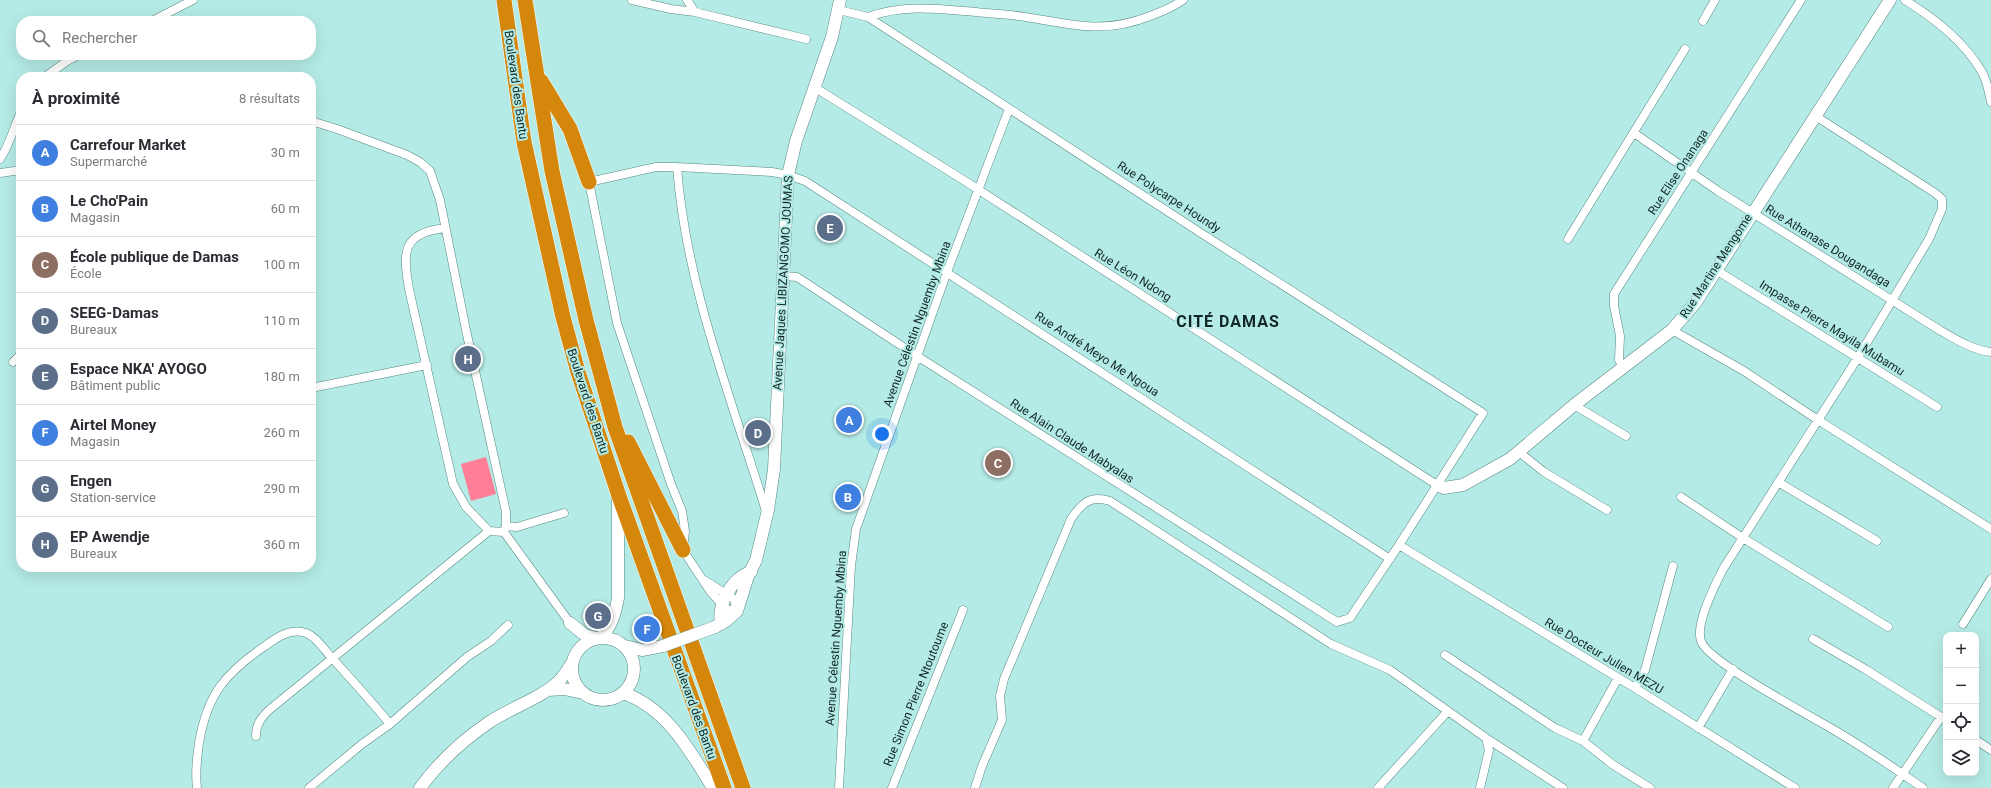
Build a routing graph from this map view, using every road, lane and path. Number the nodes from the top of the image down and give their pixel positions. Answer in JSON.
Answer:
{"nodes":[{"id":1,"x":193,"y":0,"type":"edge"},
{"id":2,"x":504,"y":0,"type":"edge"},
{"id":3,"x":525,"y":0,"type":"edge"},
{"id":4,"x":632,"y":0,"type":"edge"},
{"id":5,"x":687,"y":0,"type":"edge"},
{"id":6,"x":1183,"y":0,"type":"edge"},
{"id":7,"x":1715,"y":0,"type":"edge"},
{"id":8,"x":1801,"y":0,"type":"edge"},
{"id":9,"x":1890,"y":0,"type":"edge"},
{"id":10,"x":1905,"y":0,"type":"edge"},
{"id":11,"x":839,"y":5,"type":"edge"},
{"id":12,"x":696,"y":12,"type":"junction"},
{"id":13,"x":162,"y":16,"type":"edge"},
{"id":14,"x":868,"y":17,"type":"junction"},
{"id":15,"x":1703,"y":21,"type":"dead end"},
{"id":16,"x":806,"y":39,"type":"dead end"},
{"id":17,"x":1685,"y":49,"type":"dead end"},
{"id":18,"x":69,"y":60,"type":"edge"},
{"id":19,"x":52,"y":72,"type":"edge"},
{"id":20,"x":538,"y":76,"type":"junction"},
{"id":21,"x":814,"y":87,"type":"junction"},
{"id":22,"x":1991,"y":102,"type":"edge"},
{"id":23,"x":1009,"y":109,"type":"junction"},
{"id":24,"x":1814,"y":115,"type":"junction"},
{"id":25,"x":16,"y":122,"type":"edge"},
{"id":26,"x":316,"y":123,"type":"edge"},
{"id":27,"x":1634,"y":133,"type":"junction"},
{"id":28,"x":0,"y":159,"type":"edge"},
{"id":29,"x":677,"y":167,"type":"junction"},
{"id":30,"x":16,"y":171,"type":"edge"},
{"id":31,"x":0,"y":173,"type":"edge"},
{"id":32,"x":788,"y":174,"type":"junction"},
{"id":33,"x":1692,"y":174,"type":"junction"},
{"id":34,"x":589,"y":182,"type":"junction"},
{"id":35,"x":979,"y":191,"type":"junction"},
{"id":36,"x":1752,"y":212,"type":"junction"},
{"id":37,"x":445,"y":228,"type":"junction"},
{"id":38,"x":1568,"y":239,"type":"dead end"},
{"id":39,"x":1716,"y":270,"type":"junction"},
{"id":40,"x":947,"y":272,"type":"junction"},
{"id":41,"x":783,"y":276,"type":"junction"},
{"id":42,"x":1892,"y":300,"type":"junction"},
{"id":43,"x":1672,"y":330,"type":"junction"},
{"id":44,"x":1991,"y":352,"type":"edge"},
{"id":45,"x":917,"y":356,"type":"junction"},
{"id":46,"x":16,"y":359,"type":"edge"},
{"id":47,"x":1857,"y":359,"type":"junction"},
{"id":48,"x":13,"y":362,"type":"dead end"},
{"id":49,"x":427,"y":365,"type":"junction"},
{"id":50,"x":1623,"y":367,"type":"junction"},
{"id":51,"x":316,"y":387,"type":"edge"},
{"id":52,"x":1574,"y":405,"type":"junction"},
{"id":53,"x":1937,"y":407,"type":"dead end"},
{"id":54,"x":1818,"y":420,"type":"junction"},
{"id":55,"x":615,"y":427,"type":"junction"},
{"id":56,"x":1626,"y":436,"type":"dead end"},
{"id":57,"x":1519,"y":452,"type":"junction"},
{"id":58,"x":1778,"y":482,"type":"junction"},
{"id":59,"x":1437,"y":485,"type":"junction"},
{"id":60,"x":619,"y":496,"type":"junction"},
{"id":61,"x":1681,"y":497,"type":"dead end"},
{"id":62,"x":1607,"y":510,"type":"dead end"},
{"id":63,"x":682,"y":511,"type":"junction"},
{"id":64,"x":564,"y":514,"type":"dead end"},
{"id":65,"x":768,"y":516,"type":"junction"},
{"id":66,"x":668,"y":519,"type":"junction"},
{"id":67,"x":1991,"y":528,"type":"edge"},
{"id":68,"x":505,"y":529,"type":"junction"},
{"id":69,"x":489,"y":531,"type":"junction"},
{"id":70,"x":1743,"y":538,"type":"junction"},
{"id":71,"x":1877,"y":541,"type":"dead end"},
{"id":72,"x":1399,"y":546,"type":"junction"},
{"id":73,"x":683,"y":550,"type":"junction"},
{"id":74,"x":1390,"y":559,"type":"junction"},
{"id":75,"x":1673,"y":566,"type":"dead end"},
{"id":76,"x":751,"y":572,"type":"junction"},
{"id":77,"x":1991,"y":578,"type":"edge"},
{"id":78,"x":724,"y":599,"type":"junction"},
{"id":79,"x":963,"y":610,"type":"dead end"},
{"id":80,"x":736,"y":612,"type":"junction"},
{"id":81,"x":570,"y":623,"type":"junction"},
{"id":82,"x":1963,"y":624,"type":"dead end"},
{"id":83,"x":508,"y":625,"type":"dead end"},
{"id":84,"x":718,"y":626,"type":"junction"},
{"id":85,"x":1888,"y":627,"type":"dead end"},
{"id":86,"x":598,"y":638,"type":"junction"},
{"id":87,"x":1813,"y":639,"type":"dead end"},
{"id":88,"x":625,"y":646,"type":"junction"},
{"id":89,"x":658,"y":648,"type":"junction"},
{"id":90,"x":1445,"y":655,"type":"dead end"},
{"id":91,"x":575,"y":656,"type":"junction"},
{"id":92,"x":332,"y":659,"type":"junction"},
{"id":93,"x":1733,"y":669,"type":"junction"},
{"id":94,"x":635,"y":674,"type":"junction"},
{"id":95,"x":1618,"y":678,"type":"junction"},
{"id":96,"x":1635,"y":688,"type":"junction"},
{"id":97,"x":548,"y":690,"type":"junction"},
{"id":98,"x":583,"y":693,"type":"junction"},
{"id":99,"x":623,"y":694,"type":"junction"},
{"id":100,"x":1448,"y":711,"type":"junction"},
{"id":101,"x":1943,"y":718,"type":"edge"},
{"id":102,"x":1943,"y":720,"type":"edge"},
{"id":103,"x":390,"y":724,"type":"junction"},
{"id":104,"x":1698,"y":728,"type":"junction"},
{"id":105,"x":256,"y":736,"type":"dead end"},
{"id":106,"x":1486,"y":738,"type":"junction"},
{"id":107,"x":1583,"y":741,"type":"junction"},
{"id":108,"x":1979,"y":742,"type":"edge"},
{"id":109,"x":1991,"y":750,"type":"edge"},
{"id":110,"x":1903,"y":774,"type":"junction"},
{"id":111,"x":197,"y":788,"type":"edge"},
{"id":112,"x":309,"y":788,"type":"edge"},
{"id":113,"x":420,"y":788,"type":"edge"},
{"id":114,"x":713,"y":788,"type":"edge"},
{"id":115,"x":724,"y":788,"type":"edge"},
{"id":116,"x":743,"y":788,"type":"edge"},
{"id":117,"x":839,"y":788,"type":"edge"},
{"id":118,"x":892,"y":788,"type":"edge"},
{"id":119,"x":975,"y":788,"type":"edge"},
{"id":120,"x":1378,"y":788,"type":"edge"},
{"id":121,"x":1480,"y":788,"type":"edge"},
{"id":122,"x":1563,"y":788,"type":"edge"},
{"id":123,"x":1650,"y":788,"type":"edge"},
{"id":124,"x":1795,"y":788,"type":"edge"},
{"id":125,"x":1893,"y":788,"type":"edge"},
{"id":126,"x":1923,"y":788,"type":"edge"}],
"edges":[{"from":1,"to":13,"type":"street"},
{"from":2,"to":60,"type":"highway","name":"Boulevard des Bantu"},
{"from":3,"to":20,"type":"highway","name":"Boulevard des Bantu"},
{"from":4,"to":12,"type":"street"},
{"from":5,"to":12,"type":"street"},
{"from":6,"to":14,"type":"street"},
{"from":7,"to":15,"type":"street"},
{"from":8,"to":33,"type":"street","name":"Rue Elise Onanaga"},
{"from":9,"to":24,"type":"main road","name":"Rue Martine Mengome"},
{"from":10,"to":22,"type":"street"},
{"from":11,"to":14,"type":"street","name":"Rue Polycarpe Houndy"},
{"from":11,"to":21,"type":"main road","name":"Avenue Jaques LIBIZANGOMO JOUMAS"},
{"from":12,"to":16,"type":"street"},
{"from":14,"to":23,"type":"street","name":"Rue Polycarpe Houndy"},
{"from":17,"to":27,"type":"street"},
{"from":18,"to":19,"type":"street"},
{"from":20,"to":34,"type":"highway"},
{"from":20,"to":55,"type":"highway","name":"Boulevard des Bantu"},
{"from":21,"to":32,"type":"main road","name":"Avenue Jaques LIBIZANGOMO JOUMAS"},
{"from":21,"to":35,"type":"street","name":"Rue Léon Ndong"},
{"from":23,"to":35,"type":"street","name":"Avenue Célestin Nguemby Mbina"},
{"from":23,"to":59,"type":"street","name":"Rue Polycarpe Houndy"},
{"from":24,"to":36,"type":"main road","name":"Rue Martine Mengome"},
{"from":24,"to":42,"type":"street"},
{"from":25,"to":28,"type":"street"},
{"from":26,"to":37,"type":"street"},
{"from":27,"to":33,"type":"street","name":"Rue Athanase Dougandaga"},
{"from":27,"to":38,"type":"street"},
{"from":29,"to":32,"type":"street","name":"Rue André Meyo Me Ngoua"},
{"from":29,"to":34,"type":"street","name":"Rue André Meyo Me Ngoua"},
{"from":29,"to":65,"type":"street"},
{"from":30,"to":31,"type":"street"},
{"from":32,"to":40,"type":"street","name":"Rue André Meyo Me Ngoua"},
{"from":32,"to":41,"type":"main road","name":"Avenue Jaques LIBIZANGOMO JOUMAS"},
{"from":33,"to":36,"type":"street","name":"Rue Athanase Dougandaga"},
{"from":33,"to":50,"type":"street","name":"Rue Elise Onanaga"},
{"from":34,"to":63,"type":"street"},
{"from":35,"to":40,"type":"street","name":"Avenue Célestin Nguemby Mbina"},
{"from":35,"to":59,"type":"street","name":"Rue Léon Ndong"},
{"from":36,"to":39,"type":"main road","name":"Rue Martine Mengome"},
{"from":36,"to":42,"type":"street","name":"Rue Athanase Dougandaga"},
{"from":37,"to":49,"type":"street"},
{"from":37,"to":68,"type":"street"},
{"from":39,"to":43,"type":"main road","name":"Rue Martine Mengome"},
{"from":39,"to":47,"type":"street","name":"Impasse Pierre Mayila Mubamu"},
{"from":40,"to":45,"type":"street","name":"Avenue Célestin Nguemby Mbina"},
{"from":40,"to":74,"type":"street","name":"Rue André Meyo Me Ngoua"},
{"from":41,"to":45,"type":"street","name":"Rue Alain Claude Mabyalas"},
{"from":41,"to":65,"type":"main road","name":"Avenue Jaques LIBIZANGOMO JOUMAS"},
{"from":42,"to":44,"type":"street","name":"Rue Athanase Dougandaga"},
{"from":42,"to":47,"type":"street"},
{"from":43,"to":50,"type":"main road","name":"Rue Martine Mengome"},
{"from":43,"to":54,"type":"street"},
{"from":45,"to":74,"type":"street","name":"Rue Alain Claude Mabyalas"},
{"from":45,"to":117,"type":"street","name":"Avenue Célestin Nguemby Mbina"},
{"from":46,"to":48,"type":"street"},
{"from":47,"to":53,"type":"street","name":"Impasse Pierre Mayila Mubamu"},
{"from":47,"to":54,"type":"street"},
{"from":49,"to":51,"type":"street"},
{"from":49,"to":69,"type":"street"},
{"from":50,"to":52,"type":"main road","name":"Rue Martine Mengome"},
{"from":52,"to":56,"type":"street"},
{"from":52,"to":57,"type":"main road","name":"Rue Martine Mengome"},
{"from":54,"to":58,"type":"street"},
{"from":54,"to":67,"type":"street"},
{"from":55,"to":66,"type":"highway"},
{"from":55,"to":116,"type":"highway","name":"Boulevard des Bantu"},
{"from":57,"to":59,"type":"main road","name":"Rue Martine Mengome"},
{"from":57,"to":62,"type":"street"},
{"from":58,"to":70,"type":"street"},
{"from":58,"to":71,"type":"street"},
{"from":59,"to":72,"type":"street"},
{"from":60,"to":86,"type":"main road"},
{"from":60,"to":115,"type":"highway","name":"Boulevard des Bantu"},
{"from":61,"to":70,"type":"street"},
{"from":63,"to":66,"type":"street"},
{"from":63,"to":73,"type":"street"},
{"from":64,"to":68,"type":"street"},
{"from":65,"to":76,"type":"main road","name":"Avenue Jaques LIBIZANGOMO JOUMAS"},
{"from":66,"to":73,"type":"highway"},
{"from":68,"to":69,"type":"street"},
{"from":68,"to":81,"type":"street"},
{"from":69,"to":92,"type":"street"},
{"from":70,"to":85,"type":"street"},
{"from":70,"to":93,"type":"street"},
{"from":72,"to":74,"type":"street"},
{"from":72,"to":95,"type":"street","name":"Rue Docteur Julien MEZU"},
{"from":73,"to":78,"type":"street"},
{"from":75,"to":96,"type":"street"},
{"from":76,"to":78,"type":"main road"},
{"from":76,"to":80,"type":"main road","name":"Avenue Jaques LIBIZANGOMO JOUMAS"},
{"from":77,"to":82,"type":"street"},
{"from":78,"to":80,"type":"street"},
{"from":78,"to":80,"type":"street"},
{"from":78,"to":84,"type":"main road"},
{"from":79,"to":118,"type":"street","name":"Rue Simon Pierre Ntoutoume"},
{"from":80,"to":84,"type":"main road"},
{"from":81,"to":86,"type":"main road"},
{"from":81,"to":91,"type":"main road"},
{"from":83,"to":103,"type":"street"},
{"from":84,"to":89,"type":"main road","bridge":true},
{"from":86,"to":88,"type":"main road"},
{"from":86,"to":91,"type":"main road"},
{"from":87,"to":101,"type":"street"},
{"from":88,"to":89,"type":"main road"},
{"from":88,"to":94,"type":"main road"},
{"from":89,"to":94,"type":"main road"},
{"from":90,"to":107,"type":"street"},
{"from":91,"to":97,"type":"main road"},
{"from":91,"to":98,"type":"main road"},
{"from":92,"to":103,"type":"street"},
{"from":92,"to":105,"type":"street"},
{"from":92,"to":111,"type":"street"},
{"from":93,"to":104,"type":"street"},
{"from":93,"to":110,"type":"street"},
{"from":94,"to":99,"type":"main road"},
{"from":95,"to":96,"type":"street","name":"Rue Docteur Julien MEZU"},
{"from":95,"to":107,"type":"street"},
{"from":96,"to":104,"type":"street","name":"Rue Docteur Julien MEZU"},
{"from":97,"to":98,"type":"main road"},
{"from":97,"to":113,"type":"main road"},
{"from":98,"to":99,"type":"main road"},
{"from":99,"to":114,"type":"main road"},
{"from":100,"to":106,"type":"street"},
{"from":100,"to":119,"type":"street"},
{"from":100,"to":120,"type":"street"},
{"from":102,"to":110,"type":"street"},
{"from":103,"to":112,"type":"street"},
{"from":104,"to":124,"type":"street","name":"Rue Docteur Julien MEZU"},
{"from":106,"to":121,"type":"street"},
{"from":106,"to":122,"type":"street"},
{"from":107,"to":123,"type":"street"},
{"from":108,"to":109,"type":"street"},
{"from":110,"to":125,"type":"street"},
{"from":110,"to":126,"type":"street"}]}
